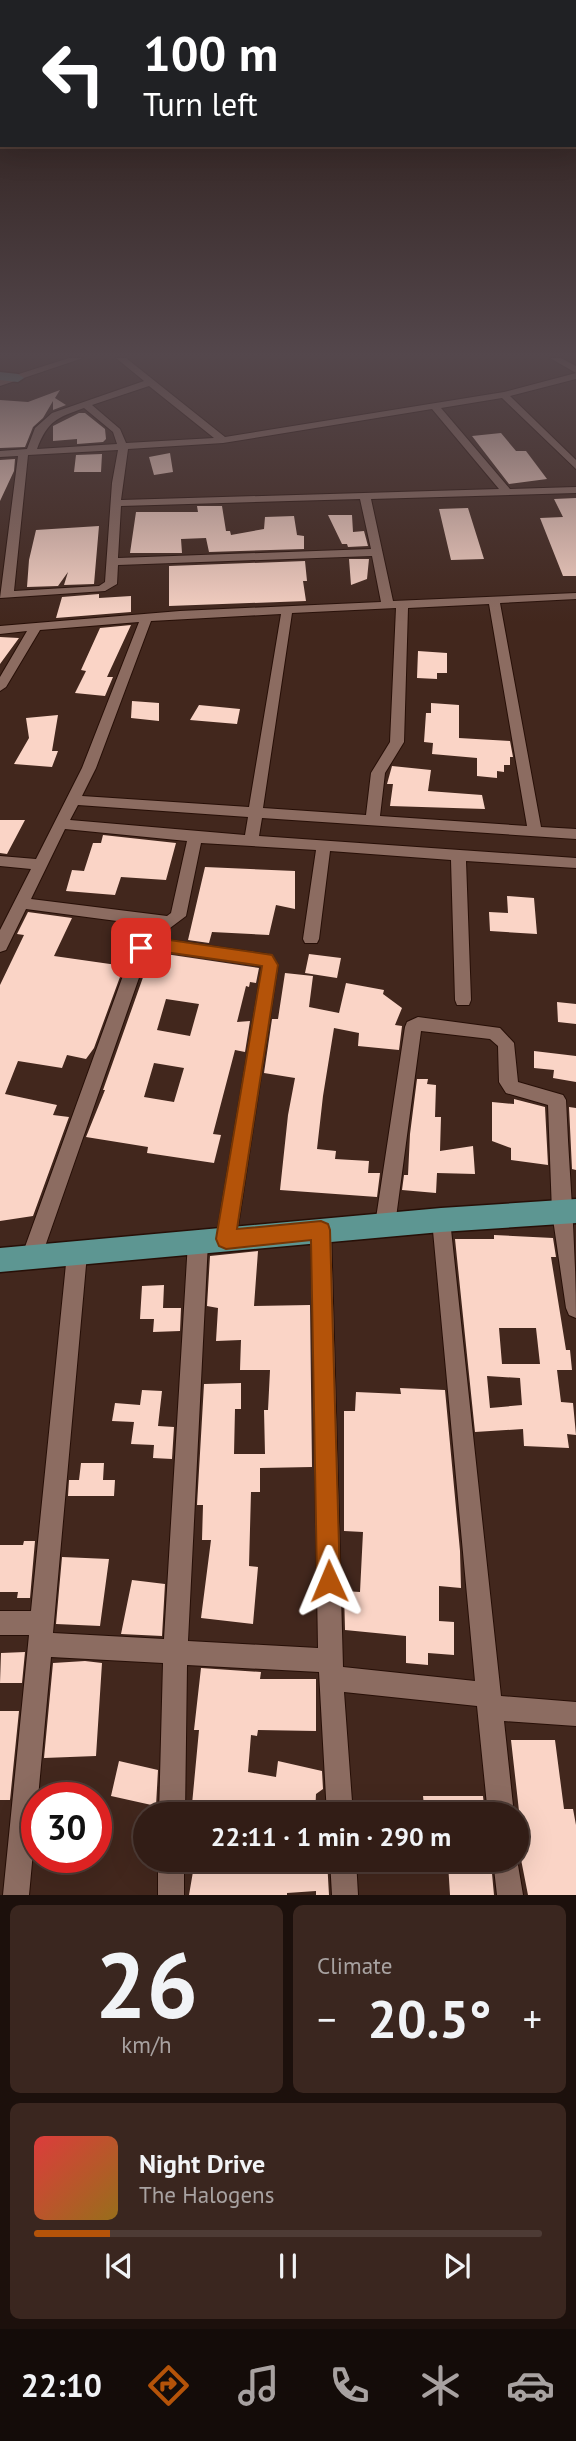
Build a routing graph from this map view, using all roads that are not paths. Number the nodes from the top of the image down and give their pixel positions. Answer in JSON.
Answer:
{"nodes":[{"id":1,"x":31,"y":446,"type":"edge"},
{"id":2,"x":131,"y":446,"type":"edge"},
{"id":3,"x":468,"y":446,"type":"edge"},
{"id":4,"x":556,"y":446,"type":"edge"},
{"id":5,"x":123,"y":447,"type":"junction"},
{"id":6,"x":27,"y":453,"type":"junction"},
{"id":7,"x":0,"y":454,"type":"edge"},
{"id":8,"x":576,"y":466,"type":"edge"},
{"id":9,"x":576,"y":489,"type":"edge"},
{"id":10,"x":506,"y":491,"type":"junction"},
{"id":11,"x":365,"y":496,"type":"junction"},
{"id":12,"x":116,"y":503,"type":"junction"},
{"id":13,"x":377,"y":552,"type":"junction"},
{"id":14,"x":114,"y":562,"type":"junction"},
{"id":15,"x":4,"y":595,"type":"edge"},
{"id":16,"x":576,"y":596,"type":"edge"},
{"id":17,"x":494,"y":600,"type":"junction"},
{"id":18,"x":395,"y":606,"type":"junction"},
{"id":19,"x":287,"y":610,"type":"junction"},
{"id":20,"x":146,"y":619,"type":"junction"},
{"id":21,"x":36,"y":627,"type":"junction"},
{"id":22,"x":0,"y":630,"type":"edge"},
{"id":23,"x":0,"y":687,"type":"edge"},
{"id":24,"x":75,"y":800,"type":"junction"},
{"id":25,"x":255,"y":812,"type":"junction"},
{"id":26,"x":372,"y":820,"type":"junction"},
{"id":27,"x":62,"y":824,"type":"junction"},
{"id":28,"x":535,"y":831,"type":"junction"},
{"id":29,"x":576,"y":834,"type":"edge"},
{"id":30,"x":195,"y":837,"type":"junction"},
{"id":31,"x":251,"y":841,"type":"junction"},
{"id":32,"x":324,"y":845,"type":"junction"},
{"id":33,"x":458,"y":856,"type":"junction"},
{"id":34,"x":0,"y":861,"type":"edge"},
{"id":35,"x":576,"y":863,"type":"edge"},
{"id":36,"x":40,"y":865,"type":"junction"},
{"id":37,"x":20,"y":903,"type":"junction"},
{"id":38,"x":311,"y":939,"type":"dead end"},
{"id":39,"x":0,"y":946,"type":"edge"},
{"id":40,"x":463,"y":1000,"type":"dead end"},
{"id":41,"x":568,"y":1212,"type":"edge"},
{"id":42,"x":441,"y":1220,"type":"junction"},
{"id":43,"x":385,"y":1225,"type":"junction"},
{"id":44,"x":321,"y":1230,"type":"junction"},
{"id":45,"x":226,"y":1239,"type":"junction"},
{"id":46,"x":198,"y":1242,"type":"junction"},
{"id":47,"x":78,"y":1254,"type":"junction"},
{"id":48,"x":31,"y":1258,"type":"junction"},
{"id":49,"x":0,"y":1260,"type":"edge"},
{"id":50,"x":576,"y":1308,"type":"edge"},
{"id":51,"x":0,"y":1623,"type":"edge"},
{"id":52,"x":40,"y":1633,"type":"junction"},
{"id":53,"x":175,"y":1654,"type":"junction"},
{"id":54,"x":331,"y":1670,"type":"junction"},
{"id":55,"x":488,"y":1701,"type":"junction"},
{"id":56,"x":576,"y":1714,"type":"edge"},
{"id":57,"x":172,"y":1802,"type":"edge"},
{"id":58,"x":339,"y":1802,"type":"edge"},
{"id":59,"x":500,"y":1802,"type":"edge"},
{"id":60,"x":172,"y":1872,"type":"edge"},
{"id":61,"x":344,"y":1872,"type":"edge"},
{"id":62,"x":507,"y":1872,"type":"edge"},
{"id":63,"x":16,"y":1895,"type":"edge"},
{"id":64,"x":171,"y":1895,"type":"edge"},
{"id":65,"x":345,"y":1895,"type":"edge"},
{"id":66,"x":510,"y":1895,"type":"edge"}],
"edges":[{"from":1,"to":6,"type":"street"},
{"from":2,"to":5,"type":"street"},
{"from":3,"to":10,"type":"street"},
{"from":4,"to":8,"type":"street"},
{"from":5,"to":6,"type":"street"},
{"from":5,"to":12,"type":"street"},
{"from":6,"to":7,"type":"street"},
{"from":6,"to":15,"type":"street"},
{"from":9,"to":10,"type":"street"},
{"from":10,"to":11,"type":"street"},
{"from":11,"to":12,"type":"street"},
{"from":11,"to":13,"type":"street"},
{"from":12,"to":14,"type":"street"},
{"from":13,"to":14,"type":"street"},
{"from":13,"to":18,"type":"street"},
{"from":14,"to":15,"type":"street"},
{"from":16,"to":17,"type":"street"},
{"from":17,"to":18,"type":"street"},
{"from":17,"to":28,"type":"street"},
{"from":18,"to":19,"type":"street"},
{"from":18,"to":26,"type":"street"},
{"from":19,"to":20,"type":"street"},
{"from":19,"to":25,"type":"street"},
{"from":20,"to":21,"type":"street"},
{"from":20,"to":24,"type":"street"},
{"from":21,"to":22,"type":"street"},
{"from":21,"to":23,"type":"street"},
{"from":24,"to":25,"type":"street"},
{"from":24,"to":27,"type":"street"},
{"from":25,"to":26,"type":"street"},
{"from":25,"to":31,"type":"street"},
{"from":26,"to":28,"type":"street"},
{"from":27,"to":30,"type":"street"},
{"from":27,"to":36,"type":"street"},
{"from":28,"to":29,"type":"street"},
{"from":30,"to":31,"type":"street"},
{"from":30,"to":37,"type":"street"},
{"from":31,"to":32,"type":"street"},
{"from":32,"to":33,"type":"street"},
{"from":32,"to":38,"type":"street"},
{"from":33,"to":35,"type":"street"},
{"from":33,"to":40,"type":"street"},
{"from":34,"to":36,"type":"street"},
{"from":36,"to":37,"type":"street"},
{"from":37,"to":39,"type":"street"},
{"from":41,"to":42,"type":"main road"},
{"from":41,"to":43,"type":"street"},
{"from":41,"to":50,"type":"street"},
{"from":42,"to":43,"type":"main road"},
{"from":42,"to":55,"type":"street"},
{"from":43,"to":44,"type":"main road"},
{"from":44,"to":45,"type":"main road"},
{"from":44,"to":54,"type":"street"},
{"from":45,"to":46,"type":"main road"},
{"from":45,"to":48,"type":"street"},
{"from":46,"to":47,"type":"main road"},
{"from":46,"to":53,"type":"street"},
{"from":47,"to":48,"type":"main road"},
{"from":47,"to":52,"type":"street"},
{"from":48,"to":49,"type":"main road"},
{"from":51,"to":52,"type":"street"},
{"from":52,"to":53,"type":"street"},
{"from":52,"to":63,"type":"street"},
{"from":53,"to":54,"type":"street"},
{"from":53,"to":57,"type":"street"},
{"from":54,"to":55,"type":"street"},
{"from":54,"to":58,"type":"street"},
{"from":55,"to":56,"type":"street"},
{"from":55,"to":59,"type":"street"},
{"from":60,"to":64,"type":"street"},
{"from":61,"to":65,"type":"street"},
{"from":62,"to":66,"type":"street"}]}
